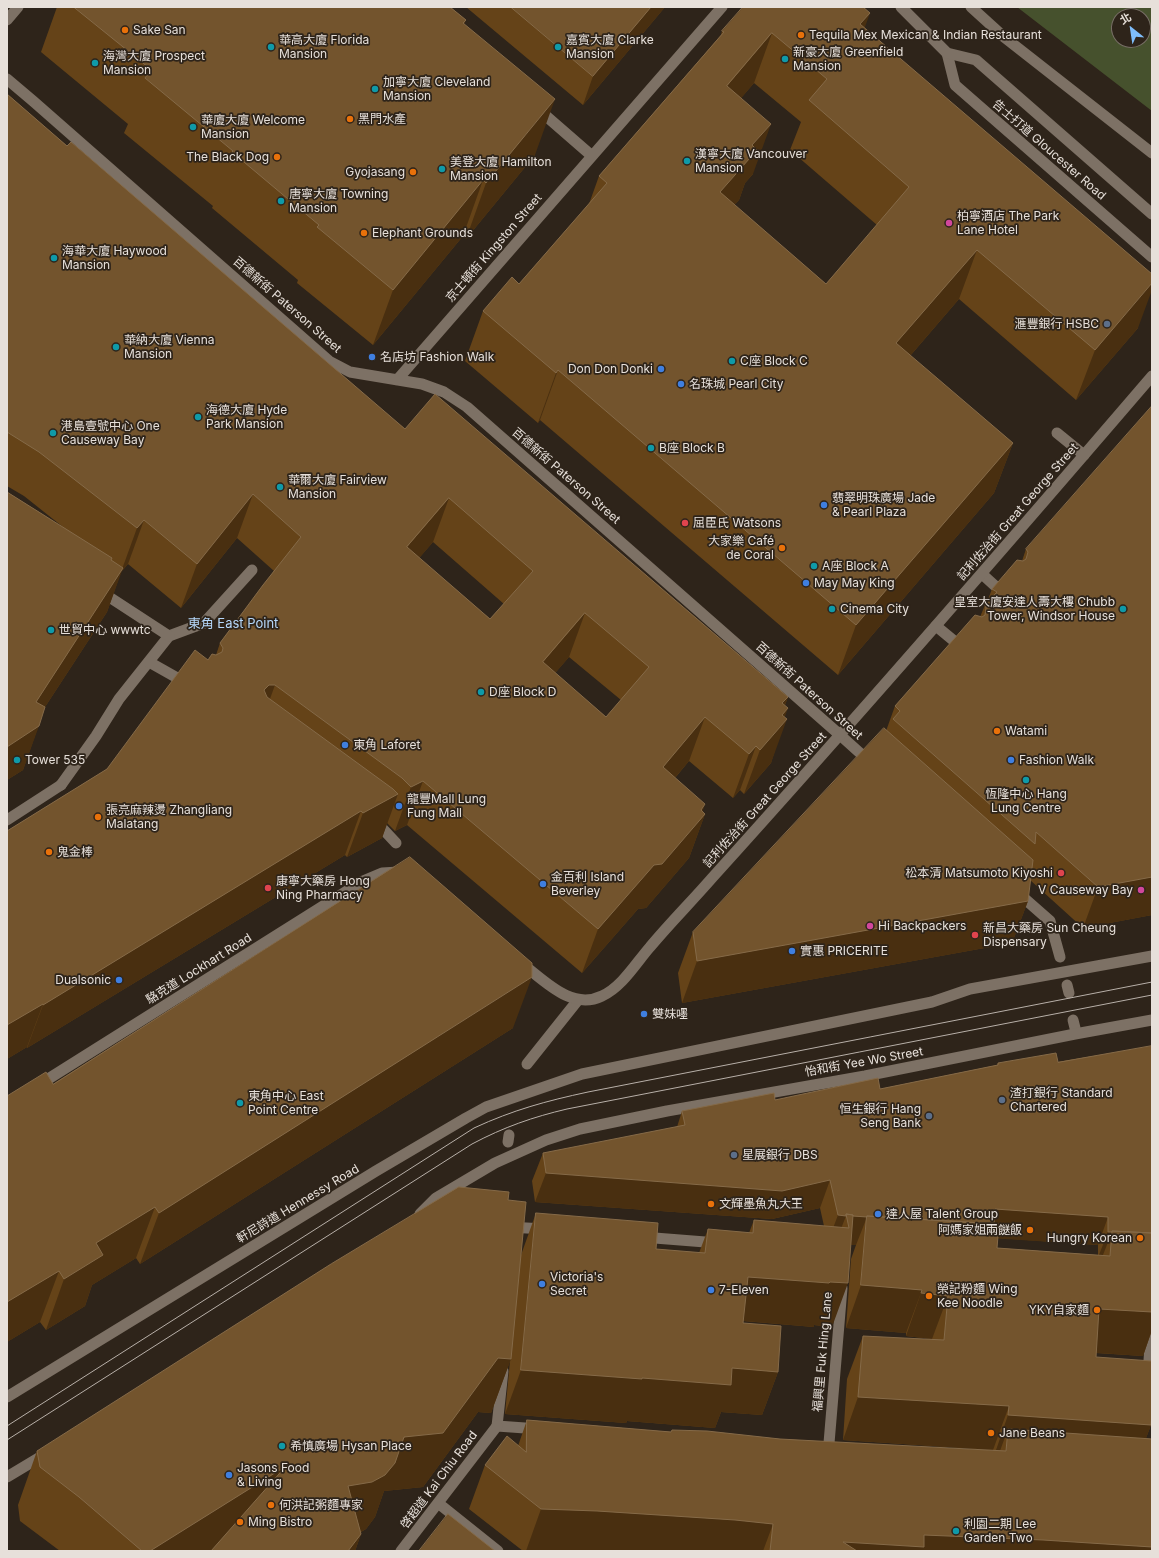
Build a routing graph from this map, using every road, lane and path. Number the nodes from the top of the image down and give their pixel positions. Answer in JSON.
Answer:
{"nodes":[{"id":1,"x":18,"y":7,"type":"edge"},
{"id":2,"x":722,"y":7,"type":"edge"},
{"id":3,"x":901,"y":7,"type":"edge"},
{"id":4,"x":971,"y":7,"type":"edge"},
{"id":5,"x":7,"y":20,"type":"edge"},
{"id":6,"x":947,"y":53,"type":"junction"},
{"id":7,"x":7,"y":79,"type":"edge"},
{"id":8,"x":527,"y":100,"type":"edge"},
{"id":9,"x":1152,"y":153,"type":"edge"},
{"id":10,"x":592,"y":156,"type":"junction"},
{"id":11,"x":1152,"y":214,"type":"edge"},
{"id":12,"x":1152,"y":257,"type":"edge"},
{"id":13,"x":1152,"y":376,"type":"edge"},
{"id":14,"x":397,"y":380,"type":"junction"},
{"id":15,"x":1057,"y":433,"type":"dead end"},
{"id":16,"x":1084,"y":455,"type":"junction"},
{"id":17,"x":252,"y":570,"type":"dead end"},
{"id":18,"x":982,"y":574,"type":"junction"},
{"id":19,"x":92,"y":585,"type":"edge"},
{"id":20,"x":1006,"y":595,"type":"edge"},
{"id":21,"x":936,"y":626,"type":"junction"},
{"id":22,"x":170,"y":636,"type":"junction"},
{"id":23,"x":965,"y":651,"type":"edge"},
{"id":24,"x":149,"y":662,"type":"junction"},
{"id":25,"x":194,"y":688,"type":"edge"},
{"id":26,"x":840,"y":736,"type":"junction"},
{"id":27,"x":878,"y":769,"type":"edge"},
{"id":28,"x":364,"y":814,"type":"edge"},
{"id":29,"x":7,"y":820,"type":"edge"},
{"id":30,"x":396,"y":844,"type":"dead end"},
{"id":31,"x":412,"y":875,"type":"edge"},
{"id":32,"x":1008,"y":884,"type":"edge"},
{"id":33,"x":1152,"y":956,"type":"edge"},
{"id":34,"x":515,"y":957,"type":"edge"},
{"id":35,"x":1060,"y":957,"type":"dead end"},
{"id":36,"x":578,"y":1000,"type":"junction"},
{"id":37,"x":1152,"y":1020,"type":"edge"},
{"id":38,"x":527,"y":1064,"type":"dead end"},
{"id":39,"x":26,"y":1094,"type":"edge"},
{"id":40,"x":409,"y":1224,"type":"edge"},
{"id":41,"x":498,"y":1227,"type":"edge"},
{"id":42,"x":516,"y":1227,"type":"junction"},
{"id":43,"x":555,"y":1230,"type":"edge"},
{"id":44,"x":632,"y":1236,"type":"edge"},
{"id":45,"x":515,"y":1241,"type":"edge"},
{"id":46,"x":726,"y":1243,"type":"edge"},
{"id":47,"x":842,"y":1280,"type":"edge"},
{"id":48,"x":1152,"y":1317,"type":"edge"},
{"id":49,"x":504,"y":1358,"type":"edge"},
{"id":50,"x":1148,"y":1388,"type":"edge"},
{"id":51,"x":7,"y":1398,"type":"edge"},
{"id":52,"x":497,"y":1426,"type":"junction"},
{"id":53,"x":550,"y":1430,"type":"edge"},
{"id":54,"x":54,"y":1448,"type":"edge"},
{"id":55,"x":828,"y":1455,"type":"edge"},
{"id":56,"x":7,"y":1477,"type":"edge"},
{"id":57,"x":438,"y":1503,"type":"junction"},
{"id":58,"x":401,"y":1551,"type":"edge"},
{"id":59,"x":498,"y":1551,"type":"edge"}],
"edges":[{"from":1,"to":5,"type":"street"},
{"from":2,"to":10,"type":"street","name":"京士頓街 Kingston Street"},
{"from":3,"to":6,"type":"street"},
{"from":4,"to":9,"type":"street"},
{"from":6,"to":11,"type":"street","name":"告士打道 Gloucester Road"},
{"from":6,"to":12,"type":"street","name":"告士打道 Gloucester Road"},
{"from":7,"to":14,"type":"street","name":"百德新街 Paterson Street"},
{"from":8,"to":10,"type":"street"},
{"from":10,"to":14,"type":"street","name":"京士頓街 Kingston Street"},
{"from":13,"to":16,"type":"street","name":"記利佐治街 Great George Street"},
{"from":14,"to":26,"type":"street","name":"百德新街 Paterson Street"},
{"from":15,"to":16,"type":"street"},
{"from":16,"to":18,"type":"street","name":"記利佐治街 Great George Street"},
{"from":17,"to":22,"type":"street"},
{"from":18,"to":20,"type":"street"},
{"from":18,"to":21,"type":"street","name":"記利佐治街 Great George Street"},
{"from":19,"to":22,"type":"street"},
{"from":21,"to":23,"type":"street"},
{"from":21,"to":26,"type":"street","name":"記利佐治街 Great George Street"},
{"from":22,"to":24,"type":"street"},
{"from":24,"to":25,"type":"street"},
{"from":24,"to":29,"type":"street"},
{"from":26,"to":27,"type":"street","name":"百德新街 Paterson Street"},
{"from":26,"to":36,"type":"street","name":"記利佐治街 Great George Street"},
{"from":28,"to":30,"type":"street"},
{"from":31,"to":39,"type":"street","name":"駱克道 Lockhart Road"},
{"from":32,"to":35,"type":"street"},
{"from":33,"to":51,"type":"street","name":"軒尼詩道 Hennessy Road"},
{"from":34,"to":36,"type":"street"},
{"from":36,"to":38,"type":"street"},
{"from":37,"to":40,"type":"street","name":"怡和街 Yee Wo Street"},
{"from":41,"to":42,"type":"street"},
{"from":42,"to":43,"type":"street"},
{"from":42,"to":45,"type":"street"},
{"from":44,"to":46,"type":"street"},
{"from":47,"to":55,"type":"street","name":"福興里 Fuk Hing Lane"},
{"from":48,"to":50,"type":"street"},
{"from":49,"to":52,"type":"street"},
{"from":52,"to":53,"type":"street"},
{"from":52,"to":57,"type":"street","name":"啓超道 Kai Chiu Road"},
{"from":54,"to":56,"type":"street"},
{"from":57,"to":58,"type":"street","name":"啓超道 Kai Chiu Road"},
{"from":57,"to":59,"type":"street"}]}
